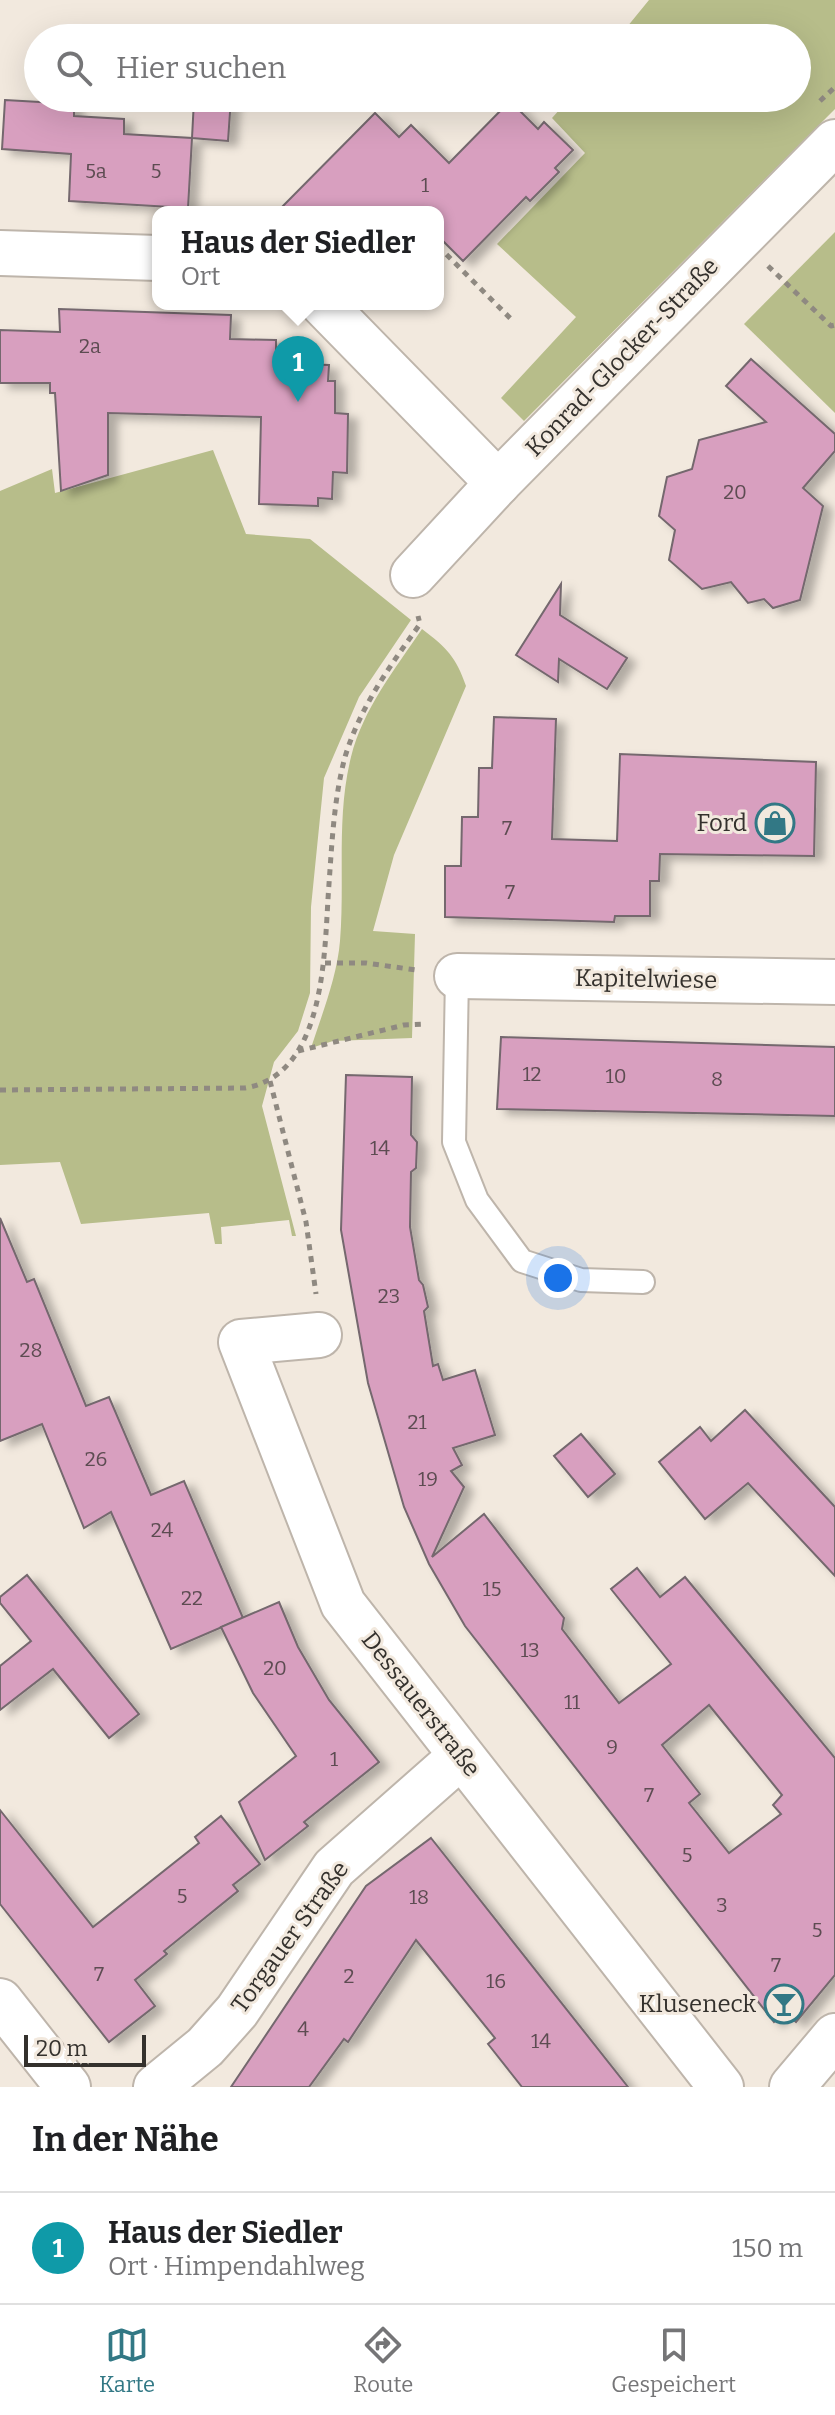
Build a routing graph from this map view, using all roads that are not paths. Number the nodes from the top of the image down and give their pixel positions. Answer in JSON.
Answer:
{"nodes":[{"id":1,"x":835,"y":142,"type":"edge"},
{"id":2,"x":0,"y":253,"type":"edge"},
{"id":3,"x":152,"y":258,"type":"edge"},
{"id":4,"x":329,"y":310,"type":"edge"},
{"id":5,"x":498,"y":483,"type":"junction"},
{"id":6,"x":413,"y":575,"type":"road end"},
{"id":7,"x":457,"y":976,"type":"joint"},
{"id":8,"x":835,"y":982,"type":"edge"},
{"id":9,"x":643,"y":1282,"type":"dead end"},
{"id":10,"x":319,"y":1335,"type":"road end"},
{"id":11,"x":461,"y":1756,"type":"junction"},
{"id":12,"x":0,"y":2001,"type":"edge"},
{"id":13,"x":835,"y":2036,"type":"edge"},
{"id":14,"x":68,"y":2087,"type":"edge"},
{"id":15,"x":156,"y":2087,"type":"edge"},
{"id":16,"x":721,"y":2087,"type":"edge"},
{"id":17,"x":792,"y":2087,"type":"edge"}],
"edges":[{"from":1,"to":5,"type":"street","name":"Konrad-Glocker-Straße"},
{"from":2,"to":3,"type":"street"},
{"from":4,"to":5,"type":"street"},
{"from":5,"to":6,"type":"street","name":"Konrad-Glocker-Straße"},
{"from":7,"to":8,"type":"street","name":"Kapitelwiese"},
{"from":7,"to":9,"type":"lane"},
{"from":10,"to":11,"type":"street","name":"Dessauerstraße"},
{"from":11,"to":15,"type":"street","name":"Torgauer Straße"},
{"from":11,"to":16,"type":"street","name":"Dessauerstraße"},
{"from":12,"to":14,"type":"street"},
{"from":13,"to":17,"type":"street"}]}
